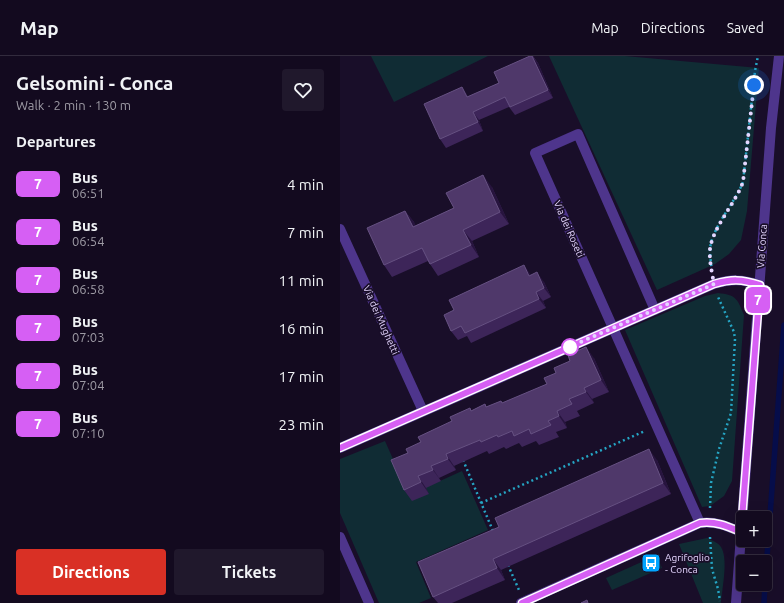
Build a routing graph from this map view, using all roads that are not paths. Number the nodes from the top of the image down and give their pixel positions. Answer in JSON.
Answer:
{"nodes":[{"id":1,"x":779,"y":56,"type":"edge"},
{"id":2,"x":340,"y":228,"type":"edge"},
{"id":3,"x":760,"y":285,"type":"junction"},
{"id":4,"x":654,"y":310,"type":"junction"},
{"id":5,"x":612,"y":328,"type":"junction"},
{"id":6,"x":423,"y":411,"type":"junction"},
{"id":7,"x":340,"y":448,"type":"edge"},
{"id":8,"x":743,"y":511,"type":"edge"},
{"id":9,"x":705,"y":523,"type":"junction"},
{"id":10,"x":736,"y":530,"type":"edge"},
{"id":11,"x":340,"y":537,"type":"edge"},
{"id":12,"x":740,"y":547,"type":"edge"},
{"id":13,"x":523,"y":602,"type":"edge"},
{"id":14,"x":369,"y":603,"type":"edge"},
{"id":15,"x":736,"y":603,"type":"edge"}],
"edges":[{"from":1,"to":3,"type":"street","name":"Via Conca"},
{"from":2,"to":6,"type":"street","name":"Via dei Mughetti"},
{"from":3,"to":4,"type":"street"},
{"from":3,"to":8,"type":"street","name":"Via Conca"},
{"from":4,"to":5,"type":"street"},
{"from":4,"to":5,"type":"street","name":"Via dei Roseti"},
{"from":5,"to":6,"type":"street"},
{"from":5,"to":9,"type":"street","name":"Via dei Roseti"},
{"from":6,"to":7,"type":"street"},
{"from":9,"to":10,"type":"street"},
{"from":9,"to":13,"type":"street"},
{"from":11,"to":14,"type":"street"},
{"from":12,"to":15,"type":"street","name":"Via Conca"}]}
